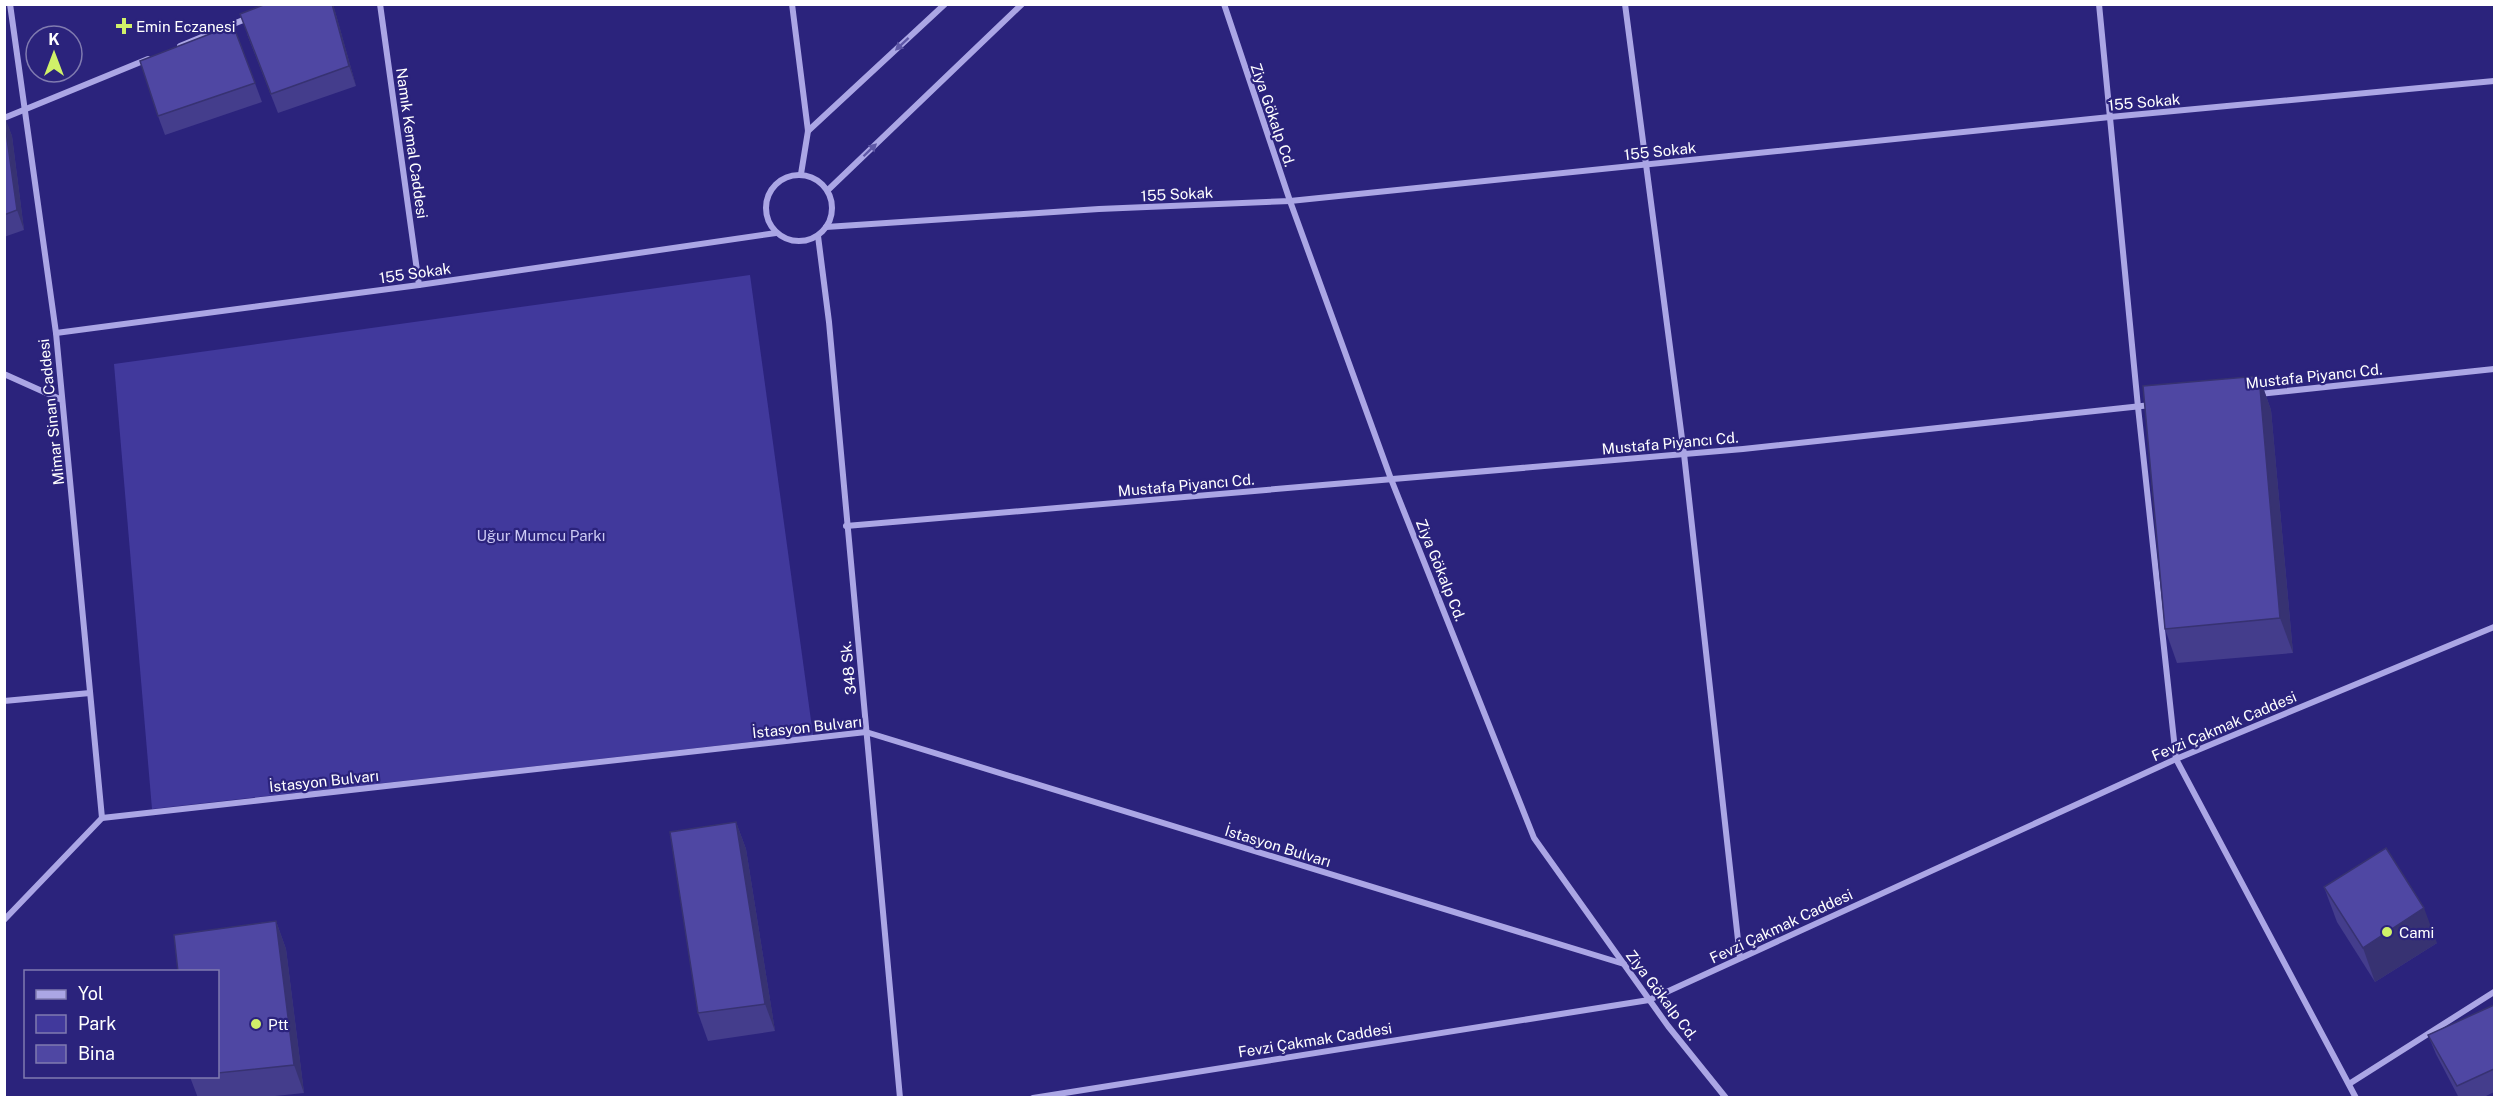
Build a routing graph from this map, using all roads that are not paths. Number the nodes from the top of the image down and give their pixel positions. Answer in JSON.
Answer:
{"nodes":[{"id":1,"x":10,"y":4,"type":"edge"},
{"id":2,"x":380,"y":4,"type":"edge"},
{"id":3,"x":792,"y":4,"type":"edge"},
{"id":4,"x":945,"y":4,"type":"edge"},
{"id":5,"x":1022,"y":4,"type":"edge"},
{"id":6,"x":1224,"y":4,"type":"edge"},
{"id":7,"x":1625,"y":4,"type":"edge"},
{"id":8,"x":2099,"y":4,"type":"edge"},
{"id":9,"x":260,"y":13,"type":"edge"},
{"id":10,"x":174,"y":48,"type":"edge"},
{"id":11,"x":152,"y":57,"type":"edge"},
{"id":12,"x":2494,"y":81,"type":"edge"},
{"id":13,"x":22,"y":110,"type":"junction"},
{"id":14,"x":2110,"y":117,"type":"junction"},
{"id":15,"x":4,"y":118,"type":"edge"},
{"id":16,"x":808,"y":130,"type":"junction"},
{"id":17,"x":1646,"y":164,"type":"junction"},
{"id":18,"x":801,"y":174,"type":"junction"},
{"id":19,"x":828,"y":190,"type":"junction"},
{"id":20,"x":1290,"y":201,"type":"junction"},
{"id":21,"x":826,"y":227,"type":"junction"},
{"id":22,"x":776,"y":233,"type":"junction"},
{"id":23,"x":818,"y":236,"type":"junction"},
{"id":24,"x":419,"y":285,"type":"junction"},
{"id":25,"x":56,"y":333,"type":"junction"},
{"id":26,"x":2494,"y":369,"type":"edge"},
{"id":27,"x":4,"y":374,"type":"edge"},
{"id":28,"x":2245,"y":395,"type":"edge"},
{"id":29,"x":62,"y":400,"type":"junction"},
{"id":30,"x":2162,"y":404,"type":"edge"},
{"id":31,"x":2138,"y":407,"type":"junction"},
{"id":32,"x":1684,"y":454,"type":"junction"},
{"id":33,"x":1391,"y":479,"type":"junction"},
{"id":34,"x":846,"y":526,"type":"junction"},
{"id":35,"x":2494,"y":627,"type":"edge"},
{"id":36,"x":90,"y":693,"type":"junction"},
{"id":37,"x":4,"y":701,"type":"edge"},
{"id":38,"x":866,"y":732,"type":"junction"},
{"id":39,"x":2176,"y":759,"type":"junction"},
{"id":40,"x":102,"y":818,"type":"junction"},
{"id":41,"x":4,"y":920,"type":"edge"},
{"id":42,"x":1740,"y":958,"type":"junction"},
{"id":43,"x":1624,"y":964,"type":"junction"},
{"id":44,"x":2494,"y":992,"type":"edge"},
{"id":45,"x":1649,"y":1000,"type":"junction"},
{"id":46,"x":2349,"y":1084,"type":"junction"},
{"id":47,"x":900,"y":1098,"type":"edge"},
{"id":48,"x":1033,"y":1098,"type":"edge"},
{"id":49,"x":1726,"y":1098,"type":"edge"},
{"id":50,"x":2356,"y":1098,"type":"edge"}],
"edges":[{"from":1,"to":13,"type":"street","name":"Mimar Sinan Caddesi"},
{"from":2,"to":24,"type":"street","name":"Namık Kemal Caddesi"},
{"from":3,"to":16,"type":"street"},
{"from":4,"to":16,"type":"street","one_way":true},
{"from":19,"to":5,"type":"street","one_way":true},
{"from":6,"to":20,"type":"street","name":"Ziya Gökalp Cd."},
{"from":7,"to":17,"type":"street"},
{"from":8,"to":14,"type":"street"},
{"from":9,"to":10,"type":"street"},
{"from":11,"to":13,"type":"street"},
{"from":12,"to":14,"type":"street","name":"155 Sokak"},
{"from":13,"to":15,"type":"street"},
{"from":13,"to":25,"type":"street","name":"Mimar Sinan Caddesi"},
{"from":14,"to":17,"type":"street","name":"155 Sokak"},
{"from":14,"to":31,"type":"street"},
{"from":16,"to":18,"type":"street"},
{"from":17,"to":20,"type":"street","name":"155 Sokak"},
{"from":17,"to":32,"type":"street"},
{"from":18,"to":19,"type":"street"},
{"from":18,"to":22,"type":"street"},
{"from":19,"to":21,"type":"street"},
{"from":20,"to":21,"type":"street","name":"155 Sokak"},
{"from":20,"to":33,"type":"street","name":"Ziya Gökalp Cd."},
{"from":21,"to":23,"type":"street"},
{"from":22,"to":23,"type":"street"},
{"from":22,"to":24,"type":"street","name":"155 Sokak"},
{"from":23,"to":34,"type":"street","name":"348 Sk."},
{"from":24,"to":25,"type":"street","name":"155 Sokak"},
{"from":25,"to":29,"type":"street","name":"Mimar Sinan Caddesi"},
{"from":26,"to":28,"type":"street","name":"Mustafa Piyancı Cd."},
{"from":27,"to":29,"type":"street"},
{"from":29,"to":36,"type":"street","name":"Mimar Sinan Caddesi"},
{"from":30,"to":31,"type":"street","name":"Mustafa Piyancı Cd."},
{"from":31,"to":32,"type":"street","name":"Mustafa Piyancı Cd."},
{"from":31,"to":39,"type":"street"},
{"from":32,"to":33,"type":"street","name":"Mustafa Piyancı Cd."},
{"from":32,"to":42,"type":"street"},
{"from":33,"to":34,"type":"street","name":"Mustafa Piyancı Cd."},
{"from":33,"to":43,"type":"street","name":"Ziya Gökalp Cd."},
{"from":34,"to":38,"type":"street","name":"348 Sk."},
{"from":35,"to":39,"type":"street","name":"Fevzi Çakmak Caddesi"},
{"from":36,"to":37,"type":"street"},
{"from":36,"to":40,"type":"street","name":"Mimar Sinan Caddesi"},
{"from":38,"to":40,"type":"street","name":"İstasyon Bulvarı"},
{"from":38,"to":43,"type":"street","name":"İstasyon Bulvarı"},
{"from":38,"to":47,"type":"street","name":"348 Sk."},
{"from":39,"to":42,"type":"street","name":"Fevzi Çakmak Caddesi"},
{"from":39,"to":46,"type":"street"},
{"from":40,"to":41,"type":"street"},
{"from":42,"to":45,"type":"street","name":"Fevzi Çakmak Caddesi"},
{"from":43,"to":45,"type":"street","name":"Ziya Gökalp Cd."},
{"from":44,"to":46,"type":"street"},
{"from":45,"to":48,"type":"street","name":"Fevzi Çakmak Caddesi"},
{"from":45,"to":49,"type":"street","name":"Ziya Gökalp Cd."},
{"from":46,"to":50,"type":"street"}]}
